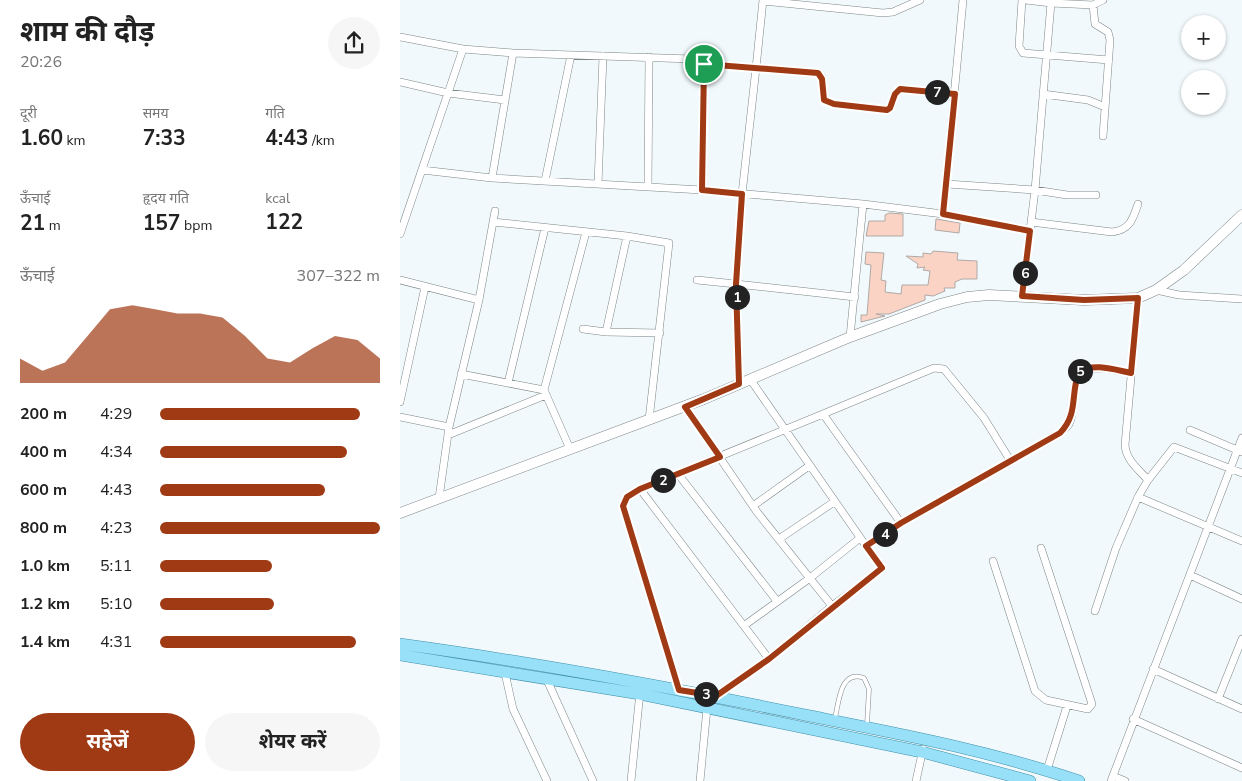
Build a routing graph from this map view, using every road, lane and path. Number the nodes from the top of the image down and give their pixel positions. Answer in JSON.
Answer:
{"nodes":[{"id":1,"x":763,"y":0,"type":"edge"},
{"id":2,"x":920,"y":0,"type":"edge"},
{"id":3,"x":963,"y":0,"type":"edge"},
{"id":4,"x":1024,"y":0,"type":"edge"},
{"id":5,"x":1035,"y":0,"type":"edge"},
{"id":6,"x":1103,"y":0,"type":"edge"},
{"id":7,"x":1051,"y":3,"type":"junction"},
{"id":8,"x":1093,"y":5,"type":"junction"},
{"id":9,"x":400,"y":38,"type":"edge"},
{"id":10,"x":463,"y":49,"type":"junction"},
{"id":11,"x":513,"y":53,"type":"junction"},
{"id":12,"x":571,"y":56,"type":"junction"},
{"id":13,"x":603,"y":56,"type":"junction"},
{"id":14,"x":1046,"y":56,"type":"junction"},
{"id":15,"x":649,"y":57,"type":"junction"},
{"id":16,"x":1109,"y":60,"type":"junction"},
{"id":17,"x":704,"y":64,"type":"junction"},
{"id":18,"x":756,"y":68,"type":"junction"},
{"id":19,"x":400,"y":82,"type":"edge"},
{"id":20,"x":448,"y":93,"type":"junction"},
{"id":21,"x":955,"y":94,"type":"junction"},
{"id":22,"x":1043,"y":94,"type":"junction"},
{"id":23,"x":505,"y":100,"type":"junction"},
{"id":24,"x":1105,"y":108,"type":"junction"},
{"id":25,"x":1103,"y":136,"type":"dead end"},
{"id":26,"x":422,"y":170,"type":"junction"},
{"id":27,"x":492,"y":178,"type":"junction"},
{"id":28,"x":545,"y":181,"type":"junction"},
{"id":29,"x":598,"y":184,"type":"junction"},
{"id":30,"x":947,"y":184,"type":"junction"},
{"id":31,"x":648,"y":187,"type":"junction"},
{"id":32,"x":702,"y":190,"type":"junction"},
{"id":33,"x":1035,"y":190,"type":"junction"},
{"id":34,"x":742,"y":194,"type":"junction"},
{"id":35,"x":1096,"y":195,"type":"dead end"},
{"id":36,"x":863,"y":204,"type":"junction"},
{"id":37,"x":1138,"y":204,"type":"dead end"},
{"id":38,"x":495,"y":211,"type":"dead end"},
{"id":39,"x":943,"y":214,"type":"junction"},
{"id":40,"x":1242,"y":214,"type":"edge"},
{"id":41,"x":493,"y":222,"type":"junction"},
{"id":42,"x":1031,"y":222,"type":"junction"},
{"id":43,"x":545,"y":228,"type":"junction"},
{"id":44,"x":1030,"y":231,"type":"junction"},
{"id":45,"x":586,"y":232,"type":"junction"},
{"id":46,"x":400,"y":234,"type":"edge"},
{"id":47,"x":627,"y":236,"type":"junction"},
{"id":48,"x":400,"y":280,"type":"edge"},
{"id":49,"x":697,"y":280,"type":"dead end"},
{"id":50,"x":736,"y":284,"type":"junction"},
{"id":51,"x":425,"y":287,"type":"junction"},
{"id":52,"x":1156,"y":290,"type":"junction"},
{"id":53,"x":1022,"y":296,"type":"junction"},
{"id":54,"x":854,"y":297,"type":"junction"},
{"id":55,"x":1138,"y":298,"type":"junction"},
{"id":56,"x":1242,"y":299,"type":"edge"},
{"id":57,"x":478,"y":300,"type":"junction"},
{"id":58,"x":582,"y":329,"type":"dead end"},
{"id":59,"x":606,"y":332,"type":"junction"},
{"id":60,"x":660,"y":333,"type":"junction"},
{"id":61,"x":850,"y":337,"type":"junction"},
{"id":62,"x":1131,"y":373,"type":"junction"},
{"id":63,"x":462,"y":374,"type":"junction"},
{"id":64,"x":750,"y":379,"type":"junction"},
{"id":65,"x":508,"y":383,"type":"junction"},
{"id":66,"x":739,"y":384,"type":"junction"},
{"id":67,"x":545,"y":392,"type":"junction"},
{"id":68,"x":400,"y":402,"type":"edge"},
{"id":69,"x":685,"y":407,"type":"junction"},
{"id":70,"x":823,"y":414,"type":"junction"},
{"id":71,"x":400,"y":417,"type":"edge"},
{"id":72,"x":649,"y":420,"type":"junction"},
{"id":73,"x":784,"y":430,"type":"junction"},
{"id":74,"x":1190,"y":430,"type":"dead end"},
{"id":75,"x":449,"y":431,"type":"junction"},
{"id":76,"x":1242,"y":438,"type":"edge"},
{"id":77,"x":570,"y":450,"type":"junction"},
{"id":78,"x":1240,"y":451,"type":"edge"},
{"id":79,"x":720,"y":457,"type":"junction"},
{"id":80,"x":1010,"y":460,"type":"junction"},
{"id":81,"x":809,"y":466,"type":"junction"},
{"id":82,"x":1230,"y":468,"type":"junction"},
{"id":83,"x":678,"y":474,"type":"junction"},
{"id":84,"x":1242,"y":474,"type":"edge"},
{"id":85,"x":1148,"y":480,"type":"junction"},
{"id":86,"x":640,"y":489,"type":"junction"},
{"id":87,"x":1138,"y":497,"type":"junction"},
{"id":88,"x":440,"y":498,"type":"junction"},
{"id":89,"x":834,"y":502,"type":"junction"},
{"id":90,"x":753,"y":506,"type":"junction"},
{"id":91,"x":400,"y":514,"type":"edge"},
{"id":92,"x":901,"y":523,"type":"junction"},
{"id":93,"x":1208,"y":526,"type":"junction"},
{"id":94,"x":860,"y":538,"type":"junction"},
{"id":95,"x":779,"y":540,"type":"junction"},
{"id":96,"x":1242,"y":541,"type":"edge"},
{"id":97,"x":866,"y":546,"type":"junction"},
{"id":98,"x":1041,"y":548,"type":"dead end"},
{"id":99,"x":993,"y":561,"type":"dead end"},
{"id":100,"x":1190,"y":575,"type":"junction"},
{"id":101,"x":810,"y":578,"type":"junction"},
{"id":102,"x":1242,"y":598,"type":"edge"},
{"id":103,"x":777,"y":600,"type":"junction"},
{"id":104,"x":832,"y":606,"type":"junction"},
{"id":105,"x":1095,"y":611,"type":"dead end"},
{"id":106,"x":745,"y":625,"type":"junction"},
{"id":107,"x":1242,"y":639,"type":"edge"},
{"id":108,"x":400,"y":644,"type":"edge"},
{"id":109,"x":424,"y":653,"type":"junction"},
{"id":110,"x":1240,"y":653,"type":"edge"},
{"id":111,"x":400,"y":655,"type":"edge"},
{"id":112,"x":769,"y":659,"type":"junction"},
{"id":113,"x":1153,"y":669,"type":"junction"},
{"id":114,"x":505,"y":673,"type":"junction"},
{"id":115,"x":547,"y":680,"type":"junction"},
{"id":116,"x":641,"y":688,"type":"junction"},
{"id":117,"x":679,"y":690,"type":"junction"},
{"id":118,"x":716,"y":696,"type":"junction"},
{"id":119,"x":1218,"y":699,"type":"junction"},
{"id":120,"x":1067,"y":706,"type":"junction"},
{"id":121,"x":707,"y":708,"type":"junction"},
{"id":122,"x":1242,"y":709,"type":"edge"},
{"id":123,"x":1133,"y":719,"type":"junction"},
{"id":124,"x":835,"y":721,"type":"junction"},
{"id":125,"x":867,"y":727,"type":"junction"},
{"id":126,"x":925,"y":739,"type":"junction"},
{"id":127,"x":922,"y":752,"type":"junction"},
{"id":128,"x":1242,"y":768,"type":"edge"},
{"id":129,"x":1047,"y":770,"type":"junction"},
{"id":130,"x":1112,"y":778,"type":"edge"},
{"id":131,"x":547,"y":781,"type":"edge"},
{"id":132,"x":593,"y":781,"type":"edge"},
{"id":133,"x":631,"y":781,"type":"edge"},
{"id":134,"x":700,"y":781,"type":"edge"},
{"id":135,"x":916,"y":781,"type":"edge"},
{"id":136,"x":1030,"y":781,"type":"edge"},
{"id":137,"x":1079,"y":781,"type":"edge"},
{"id":138,"x":1125,"y":781,"type":"edge"}],
"edges":[{"from":1,"to":2,"type":"street"},
{"from":1,"to":18,"type":"street"},
{"from":3,"to":21,"type":"street"},
{"from":4,"to":5,"type":"street"},
{"from":4,"to":14,"type":"street"},
{"from":5,"to":7,"type":"street"},
{"from":6,"to":8,"type":"street"},
{"from":7,"to":8,"type":"street"},
{"from":7,"to":14,"type":"street"},
{"from":8,"to":16,"type":"street"},
{"from":9,"to":10,"type":"street"},
{"from":10,"to":11,"type":"street"},
{"from":10,"to":20,"type":"street"},
{"from":11,"to":12,"type":"street"},
{"from":11,"to":23,"type":"street"},
{"from":12,"to":13,"type":"street"},
{"from":12,"to":28,"type":"street"},
{"from":13,"to":15,"type":"street"},
{"from":13,"to":29,"type":"street"},
{"from":14,"to":16,"type":"street"},
{"from":14,"to":22,"type":"street"},
{"from":15,"to":17,"type":"street"},
{"from":15,"to":31,"type":"street"},
{"from":16,"to":24,"type":"street"},
{"from":17,"to":18,"type":"street"},
{"from":17,"to":32,"type":"street"},
{"from":18,"to":21,"type":"street"},
{"from":18,"to":34,"type":"street"},
{"from":19,"to":20,"type":"street"},
{"from":20,"to":23,"type":"street"},
{"from":20,"to":26,"type":"street"},
{"from":21,"to":30,"type":"street"},
{"from":22,"to":24,"type":"street"},
{"from":22,"to":33,"type":"street"},
{"from":23,"to":27,"type":"street"},
{"from":24,"to":25,"type":"street"},
{"from":26,"to":27,"type":"street"},
{"from":26,"to":46,"type":"street"},
{"from":27,"to":28,"type":"street"},
{"from":28,"to":29,"type":"street"},
{"from":29,"to":31,"type":"street"},
{"from":30,"to":33,"type":"street"},
{"from":30,"to":39,"type":"street"},
{"from":31,"to":32,"type":"street"},
{"from":32,"to":34,"type":"street"},
{"from":33,"to":35,"type":"street"},
{"from":33,"to":42,"type":"street"},
{"from":34,"to":36,"type":"street"},
{"from":34,"to":50,"type":"street"},
{"from":36,"to":39,"type":"street"},
{"from":36,"to":54,"type":"street"},
{"from":37,"to":42,"type":"street"},
{"from":38,"to":41,"type":"street"},
{"from":39,"to":44,"type":"street"},
{"from":40,"to":52,"type":"main road"},
{"from":41,"to":43,"type":"street"},
{"from":41,"to":57,"type":"street"},
{"from":42,"to":44,"type":"street"},
{"from":43,"to":45,"type":"street"},
{"from":43,"to":65,"type":"street"},
{"from":44,"to":53,"type":"street"},
{"from":45,"to":47,"type":"street"},
{"from":45,"to":67,"type":"street"},
{"from":47,"to":59,"type":"street"},
{"from":47,"to":60,"type":"street"},
{"from":48,"to":51,"type":"street"},
{"from":49,"to":50,"type":"street"},
{"from":50,"to":54,"type":"street"},
{"from":50,"to":66,"type":"street"},
{"from":51,"to":57,"type":"street"},
{"from":51,"to":68,"type":"street"},
{"from":52,"to":55,"type":"main road"},
{"from":52,"to":56,"type":"street"},
{"from":53,"to":55,"type":"main road"},
{"from":53,"to":61,"type":"main road"},
{"from":54,"to":61,"type":"street"},
{"from":55,"to":62,"type":"street"},
{"from":57,"to":63,"type":"street"},
{"from":58,"to":59,"type":"street"},
{"from":59,"to":60,"type":"street"},
{"from":60,"to":72,"type":"street"},
{"from":61,"to":64,"type":"main road"},
{"from":62,"to":80,"type":"street"},
{"from":62,"to":85,"type":"street"},
{"from":63,"to":65,"type":"street"},
{"from":63,"to":75,"type":"street"},
{"from":64,"to":66,"type":"main road"},
{"from":64,"to":73,"type":"street"},
{"from":65,"to":67,"type":"street"},
{"from":66,"to":69,"type":"main road"},
{"from":67,"to":75,"type":"street"},
{"from":67,"to":77,"type":"street"},
{"from":69,"to":72,"type":"main road"},
{"from":69,"to":79,"type":"street"},
{"from":70,"to":73,"type":"street"},
{"from":70,"to":80,"type":"street"},
{"from":70,"to":92,"type":"street"},
{"from":71,"to":75,"type":"street"},
{"from":72,"to":77,"type":"main road"},
{"from":73,"to":79,"type":"street"},
{"from":73,"to":81,"type":"street"},
{"from":74,"to":78,"type":"street"},
{"from":75,"to":88,"type":"street"},
{"from":76,"to":78,"type":"street"},
{"from":77,"to":88,"type":"main road"},
{"from":78,"to":82,"type":"street"},
{"from":79,"to":83,"type":"street"},
{"from":79,"to":90,"type":"street"},
{"from":80,"to":92,"type":"street"},
{"from":81,"to":89,"type":"street"},
{"from":81,"to":90,"type":"street"},
{"from":82,"to":84,"type":"street"},
{"from":82,"to":85,"type":"street"},
{"from":82,"to":93,"type":"street"},
{"from":83,"to":86,"type":"street"},
{"from":83,"to":103,"type":"street"},
{"from":85,"to":87,"type":"street"},
{"from":86,"to":106,"type":"street"},
{"from":86,"to":117,"type":"street"},
{"from":87,"to":93,"type":"street"},
{"from":87,"to":105,"type":"street"},
{"from":88,"to":91,"type":"main road"},
{"from":89,"to":94,"type":"street"},
{"from":89,"to":95,"type":"street"},
{"from":90,"to":95,"type":"street"},
{"from":92,"to":97,"type":"street"},
{"from":93,"to":96,"type":"street"},
{"from":93,"to":100,"type":"street"},
{"from":94,"to":97,"type":"street"},
{"from":94,"to":101,"type":"street"},
{"from":95,"to":101,"type":"street"},
{"from":97,"to":104,"type":"street"},
{"from":98,"to":120,"type":"street"},
{"from":99,"to":120,"type":"street"},
{"from":100,"to":102,"type":"street"},
{"from":100,"to":113,"type":"street"},
{"from":101,"to":103,"type":"street"},
{"from":101,"to":104,"type":"street"},
{"from":103,"to":106,"type":"street"},
{"from":104,"to":112,"type":"street"},
{"from":106,"to":112,"type":"street"},
{"from":107,"to":110,"type":"street"},
{"from":108,"to":109,"type":"main road"},
{"from":109,"to":111,"type":"main road"},
{"from":109,"to":114,"type":"main road"},
{"from":109,"to":116,"type":"main road"},
{"from":110,"to":119,"type":"street"},
{"from":112,"to":118,"type":"street"},
{"from":113,"to":119,"type":"street"},
{"from":113,"to":123,"type":"street"},
{"from":114,"to":115,"type":"main road"},
{"from":114,"to":131,"type":"street"},
{"from":115,"to":116,"type":"main road"},
{"from":115,"to":132,"type":"street"},
{"from":116,"to":117,"type":"main road"},
{"from":116,"to":121,"type":"main road"},
{"from":116,"to":133,"type":"street"},
{"from":117,"to":118,"type":"main road"},
{"from":118,"to":124,"type":"main road"},
{"from":119,"to":122,"type":"street"},
{"from":120,"to":129,"type":"street"},
{"from":121,"to":127,"type":"main road"},
{"from":121,"to":134,"type":"street"},
{"from":123,"to":128,"type":"street"},
{"from":123,"to":130,"type":"street"},
{"from":124,"to":125,"type":"main road"},
{"from":124,"to":125,"type":"lane"},
{"from":125,"to":126,"type":"main road"},
{"from":126,"to":127,"type":"street"},
{"from":126,"to":129,"type":"main road"},
{"from":127,"to":135,"type":"street"},
{"from":127,"to":136,"type":"main road"},
{"from":129,"to":137,"type":"main road"},
{"from":130,"to":138,"type":"street"}]}
